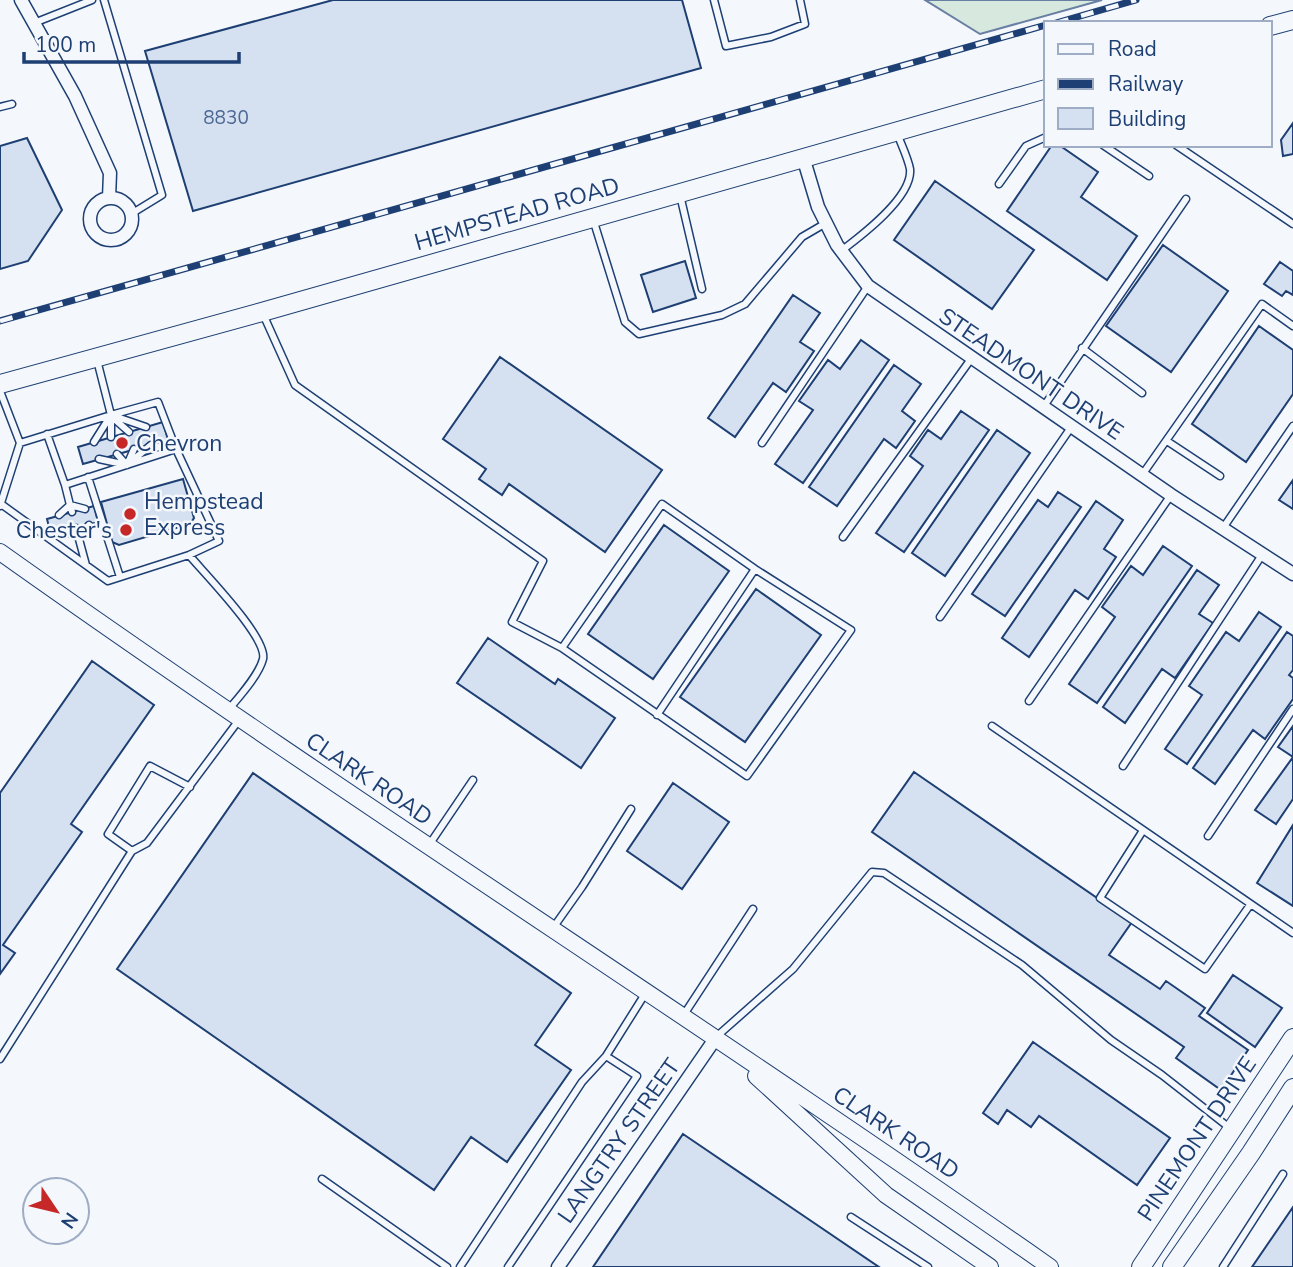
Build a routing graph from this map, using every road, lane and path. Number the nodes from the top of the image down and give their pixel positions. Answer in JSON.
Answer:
{"nodes":[{"id":1,"x":21,"y":0,"type":"edge"},
{"id":2,"x":92,"y":0,"type":"edge"},
{"id":3,"x":104,"y":0,"type":"edge"},
{"id":4,"x":714,"y":0,"type":"edge"},
{"id":5,"x":800,"y":0,"type":"edge"},
{"id":6,"x":1293,"y":20,"type":"edge"},
{"id":7,"x":34,"y":23,"type":"junction"},
{"id":8,"x":1272,"y":25,"type":"edge"},
{"id":9,"x":1044,"y":90,"type":"edge"},
{"id":10,"x":12,"y":104,"type":"dead end"},
{"id":11,"x":0,"y":107,"type":"edge"},
{"id":12,"x":896,"y":131,"type":"junction"},
{"id":13,"x":1044,"y":138,"type":"edge"},
{"id":14,"x":1106,"y":147,"type":"edge"},
{"id":15,"x":1179,"y":147,"type":"edge"},
{"id":16,"x":803,"y":157,"type":"junction"},
{"id":17,"x":1149,"y":176,"type":"dead end"},
{"id":18,"x":999,"y":184,"type":"dead end"},
{"id":19,"x":679,"y":193,"type":"junction"},
{"id":20,"x":109,"y":198,"type":"junction"},
{"id":21,"x":1186,"y":199,"type":"dead end"},
{"id":22,"x":131,"y":214,"type":"junction"},
{"id":23,"x":593,"y":218,"type":"junction"},
{"id":24,"x":826,"y":223,"type":"junction"},
{"id":25,"x":1293,"y":224,"type":"edge"},
{"id":26,"x":841,"y":251,"type":"junction"},
{"id":27,"x":868,"y":286,"type":"junction"},
{"id":28,"x":702,"y":289,"type":"dead end"},
{"id":29,"x":262,"y":312,"type":"junction"},
{"id":30,"x":1293,"y":326,"type":"edge"},
{"id":31,"x":1082,"y":348,"type":"junction"},
{"id":32,"x":97,"y":358,"type":"junction"},
{"id":33,"x":971,"y":359,"type":"junction"},
{"id":34,"x":0,"y":384,"type":"edge"},
{"id":35,"x":0,"y":391,"type":"edge"},
{"id":36,"x":1142,"y":393,"type":"dead end"},
{"id":37,"x":1044,"y":406,"type":"junction"},
{"id":38,"x":111,"y":415,"type":"junction"},
{"id":39,"x":1072,"y":426,"type":"junction"},
{"id":40,"x":1293,"y":426,"type":"edge"},
{"id":41,"x":146,"y":427,"type":"dead end"},
{"id":42,"x":129,"y":432,"type":"dead end"},
{"id":43,"x":47,"y":434,"type":"junction"},
{"id":44,"x":111,"y":437,"type":"dead end"},
{"id":45,"x":1167,"y":441,"type":"junction"},
{"id":46,"x":94,"y":442,"type":"dead end"},
{"id":47,"x":20,"y":443,"type":"junction"},
{"id":48,"x":762,"y":443,"type":"dead end"},
{"id":49,"x":150,"y":444,"type":"dead end"},
{"id":50,"x":176,"y":449,"type":"junction"},
{"id":51,"x":134,"y":450,"type":"dead end"},
{"id":52,"x":117,"y":454,"type":"dead end"},
{"id":53,"x":99,"y":459,"type":"dead end"},
{"id":54,"x":127,"y":465,"type":"junction"},
{"id":55,"x":1142,"y":475,"type":"junction"},
{"id":56,"x":1220,"y":476,"type":"dead end"},
{"id":57,"x":88,"y":477,"type":"junction"},
{"id":58,"x":65,"y":485,"type":"junction"},
{"id":59,"x":1171,"y":495,"type":"junction"},
{"id":60,"x":0,"y":505,"type":"edge"},
{"id":61,"x":71,"y":509,"type":"junction"},
{"id":62,"x":85,"y":509,"type":"dead end"},
{"id":63,"x":59,"y":515,"type":"dead end"},
{"id":64,"x":89,"y":525,"type":"dead end"},
{"id":65,"x":76,"y":528,"type":"dead end"},
{"id":66,"x":1223,"y":528,"type":"junction"},
{"id":67,"x":64,"y":531,"type":"dead end"},
{"id":68,"x":78,"y":537,"type":"junction"},
{"id":69,"x":843,"y":537,"type":"dead end"},
{"id":70,"x":0,"y":552,"type":"edge"},
{"id":71,"x":1264,"y":554,"type":"junction"},
{"id":72,"x":188,"y":555,"type":"junction"},
{"id":73,"x":86,"y":565,"type":"junction"},
{"id":74,"x":755,"y":569,"type":"junction"},
{"id":75,"x":1293,"y":574,"type":"edge"},
{"id":76,"x":120,"y":577,"type":"junction"},
{"id":77,"x":940,"y":617,"type":"dead end"},
{"id":78,"x":562,"y":649,"type":"junction"},
{"id":79,"x":1029,"y":701,"type":"dead end"},
{"id":80,"x":1293,"y":709,"type":"edge"},
{"id":81,"x":234,"y":714,"type":"junction"},
{"id":82,"x":657,"y":715,"type":"junction"},
{"id":83,"x":992,"y":726,"type":"dead end"},
{"id":84,"x":1123,"y":766,"type":"dead end"},
{"id":85,"x":473,"y":780,"type":"dead end"},
{"id":86,"x":190,"y":787,"type":"junction"},
{"id":87,"x":631,"y":809,"type":"dead end"},
{"id":88,"x":1142,"y":832,"type":"junction"},
{"id":89,"x":1208,"y":836,"type":"dead end"},
{"id":90,"x":428,"y":847,"type":"junction"},
{"id":91,"x":132,"y":851,"type":"junction"},
{"id":92,"x":1250,"y":905,"type":"junction"},
{"id":93,"x":752,"y":909,"type":"dead end"},
{"id":94,"x":552,"y":929,"type":"junction"},
{"id":95,"x":1293,"y":933,"type":"edge"},
{"id":96,"x":646,"y":992,"type":"junction"},
{"id":97,"x":683,"y":1017,"type":"junction"},
{"id":98,"x":1293,"y":1038,"type":"edge"},
{"id":99,"x":715,"y":1039,"type":"junction"},
{"id":100,"x":606,"y":1056,"type":"junction"},
{"id":101,"x":0,"y":1059,"type":"edge"},
{"id":102,"x":1293,"y":1088,"type":"edge"},
{"id":103,"x":1233,"y":1130,"type":"junction"},
{"id":104,"x":1283,"y":1174,"type":"dead end"},
{"id":105,"x":322,"y":1179,"type":"dead end"},
{"id":106,"x":851,"y":1217,"type":"dead end"},
{"id":107,"x":988,"y":1266,"type":"edge"},
{"id":108,"x":447,"y":1267,"type":"edge"},
{"id":109,"x":460,"y":1267,"type":"edge"},
{"id":110,"x":508,"y":1267,"type":"edge"},
{"id":111,"x":558,"y":1267,"type":"edge"},
{"id":112,"x":928,"y":1267,"type":"edge"},
{"id":113,"x":1050,"y":1267,"type":"edge"},
{"id":114,"x":1141,"y":1267,"type":"edge"},
{"id":115,"x":1172,"y":1267,"type":"edge"},
{"id":116,"x":1223,"y":1267,"type":"edge"}],
"edges":[{"from":1,"to":7,"type":"street"},
{"from":2,"to":7,"type":"lane"},
{"from":3,"to":22,"type":"lane"},
{"from":4,"to":5,"type":"lane"},
{"from":6,"to":8,"type":"main road"},
{"from":7,"to":20,"type":"street"},
{"from":9,"to":12,"type":"main road","name":"HEMPSTEAD ROAD"},
{"from":10,"to":11,"type":"lane"},
{"from":12,"to":16,"type":"main road","name":"HEMPSTEAD ROAD"},
{"from":12,"to":26,"type":"lane"},
{"from":13,"to":18,"type":"lane"},
{"from":14,"to":17,"type":"lane"},
{"from":15,"to":25,"type":"lane"},
{"from":16,"to":19,"type":"main road","name":"HEMPSTEAD ROAD"},
{"from":16,"to":24,"type":"street","name":"STEADMONT DRIVE"},
{"from":19,"to":23,"type":"main road","name":"HEMPSTEAD ROAD"},
{"from":19,"to":28,"type":"lane"},
{"from":20,"to":22,"type":"street"},
{"from":20,"to":22,"type":"street"},
{"from":21,"to":31,"type":"lane"},
{"from":23,"to":24,"type":"lane"},
{"from":23,"to":29,"type":"main road","name":"HEMPSTEAD ROAD"},
{"from":24,"to":26,"type":"street","name":"STEADMONT DRIVE"},
{"from":26,"to":27,"type":"street","name":"STEADMONT DRIVE"},
{"from":27,"to":33,"type":"street","name":"STEADMONT DRIVE"},
{"from":27,"to":48,"type":"lane"},
{"from":29,"to":32,"type":"main road","name":"HEMPSTEAD ROAD"},
{"from":29,"to":78,"type":"lane"},
{"from":30,"to":45,"type":"lane"},
{"from":31,"to":36,"type":"lane"},
{"from":31,"to":37,"type":"lane"},
{"from":32,"to":34,"type":"main road","name":"HEMPSTEAD ROAD"},
{"from":32,"to":38,"type":"lane"},
{"from":33,"to":37,"type":"street","name":"STEADMONT DRIVE"},
{"from":33,"to":69,"type":"lane"},
{"from":35,"to":47,"type":"lane"},
{"from":37,"to":39,"type":"street","name":"STEADMONT DRIVE"},
{"from":38,"to":41,"type":"lane"},
{"from":38,"to":42,"type":"lane"},
{"from":38,"to":43,"type":"lane"},
{"from":38,"to":44,"type":"lane"},
{"from":38,"to":46,"type":"lane"},
{"from":38,"to":50,"type":"lane"},
{"from":39,"to":55,"type":"street","name":"STEADMONT DRIVE"},
{"from":39,"to":77,"type":"lane"},
{"from":40,"to":66,"type":"lane"},
{"from":43,"to":47,"type":"lane"},
{"from":43,"to":58,"type":"lane"},
{"from":45,"to":55,"type":"lane"},
{"from":45,"to":56,"type":"lane"},
{"from":47,"to":60,"type":"lane"},
{"from":49,"to":54,"type":"lane"},
{"from":50,"to":54,"type":"lane"},
{"from":50,"to":72,"type":"lane"},
{"from":51,"to":54,"type":"lane"},
{"from":52,"to":54,"type":"lane"},
{"from":53,"to":54,"type":"lane"},
{"from":54,"to":57,"type":"lane"},
{"from":55,"to":59,"type":"street","name":"STEADMONT DRIVE"},
{"from":57,"to":58,"type":"lane"},
{"from":57,"to":76,"type":"lane"},
{"from":58,"to":61,"type":"lane"},
{"from":59,"to":66,"type":"street","name":"STEADMONT DRIVE"},
{"from":59,"to":79,"type":"lane"},
{"from":60,"to":73,"type":"lane"},
{"from":61,"to":62,"type":"lane"},
{"from":61,"to":63,"type":"lane"},
{"from":64,"to":68,"type":"lane"},
{"from":65,"to":68,"type":"lane"},
{"from":66,"to":71,"type":"street","name":"STEADMONT DRIVE"},
{"from":67,"to":68,"type":"lane"},
{"from":68,"to":73,"type":"lane"},
{"from":70,"to":81,"type":"street","name":"CLARK ROAD"},
{"from":71,"to":75,"type":"street","name":"STEADMONT DRIVE"},
{"from":71,"to":84,"type":"lane"},
{"from":72,"to":76,"type":"lane"},
{"from":72,"to":81,"type":"lane"},
{"from":73,"to":76,"type":"lane"},
{"from":74,"to":78,"type":"lane"},
{"from":74,"to":82,"type":"lane"},
{"from":74,"to":82,"type":"lane"},
{"from":78,"to":82,"type":"lane"},
{"from":80,"to":89,"type":"lane"},
{"from":81,"to":86,"type":"lane"},
{"from":81,"to":90,"type":"street","name":"CLARK ROAD"},
{"from":83,"to":88,"type":"lane"},
{"from":85,"to":90,"type":"lane"},
{"from":86,"to":91,"type":"lane"},
{"from":86,"to":91,"type":"lane"},
{"from":87,"to":94,"type":"lane"},
{"from":88,"to":92,"type":"lane"},
{"from":88,"to":92,"type":"lane"},
{"from":90,"to":94,"type":"street","name":"CLARK ROAD"},
{"from":91,"to":101,"type":"lane"},
{"from":92,"to":95,"type":"lane"},
{"from":93,"to":97,"type":"lane"},
{"from":94,"to":96,"type":"street","name":"CLARK ROAD"},
{"from":96,"to":97,"type":"street","name":"CLARK ROAD"},
{"from":96,"to":100,"type":"lane"},
{"from":97,"to":99,"type":"street","name":"CLARK ROAD"},
{"from":98,"to":103,"type":"main road","name":"PINEMONT DRIVE"},
{"from":99,"to":103,"type":"lane"},
{"from":99,"to":107,"type":"street","name":"CLARK ROAD"},
{"from":99,"to":111,"type":"street","name":"LANGTRY STREET"},
{"from":99,"to":113,"type":"street","name":"CLARK ROAD"},
{"from":100,"to":109,"type":"lane"},
{"from":100,"to":110,"type":"lane"},
{"from":102,"to":115,"type":"main road"},
{"from":103,"to":114,"type":"main road","name":"PINEMONT DRIVE"},
{"from":104,"to":116,"type":"lane"},
{"from":105,"to":108,"type":"lane"},
{"from":106,"to":112,"type":"lane"}]}
